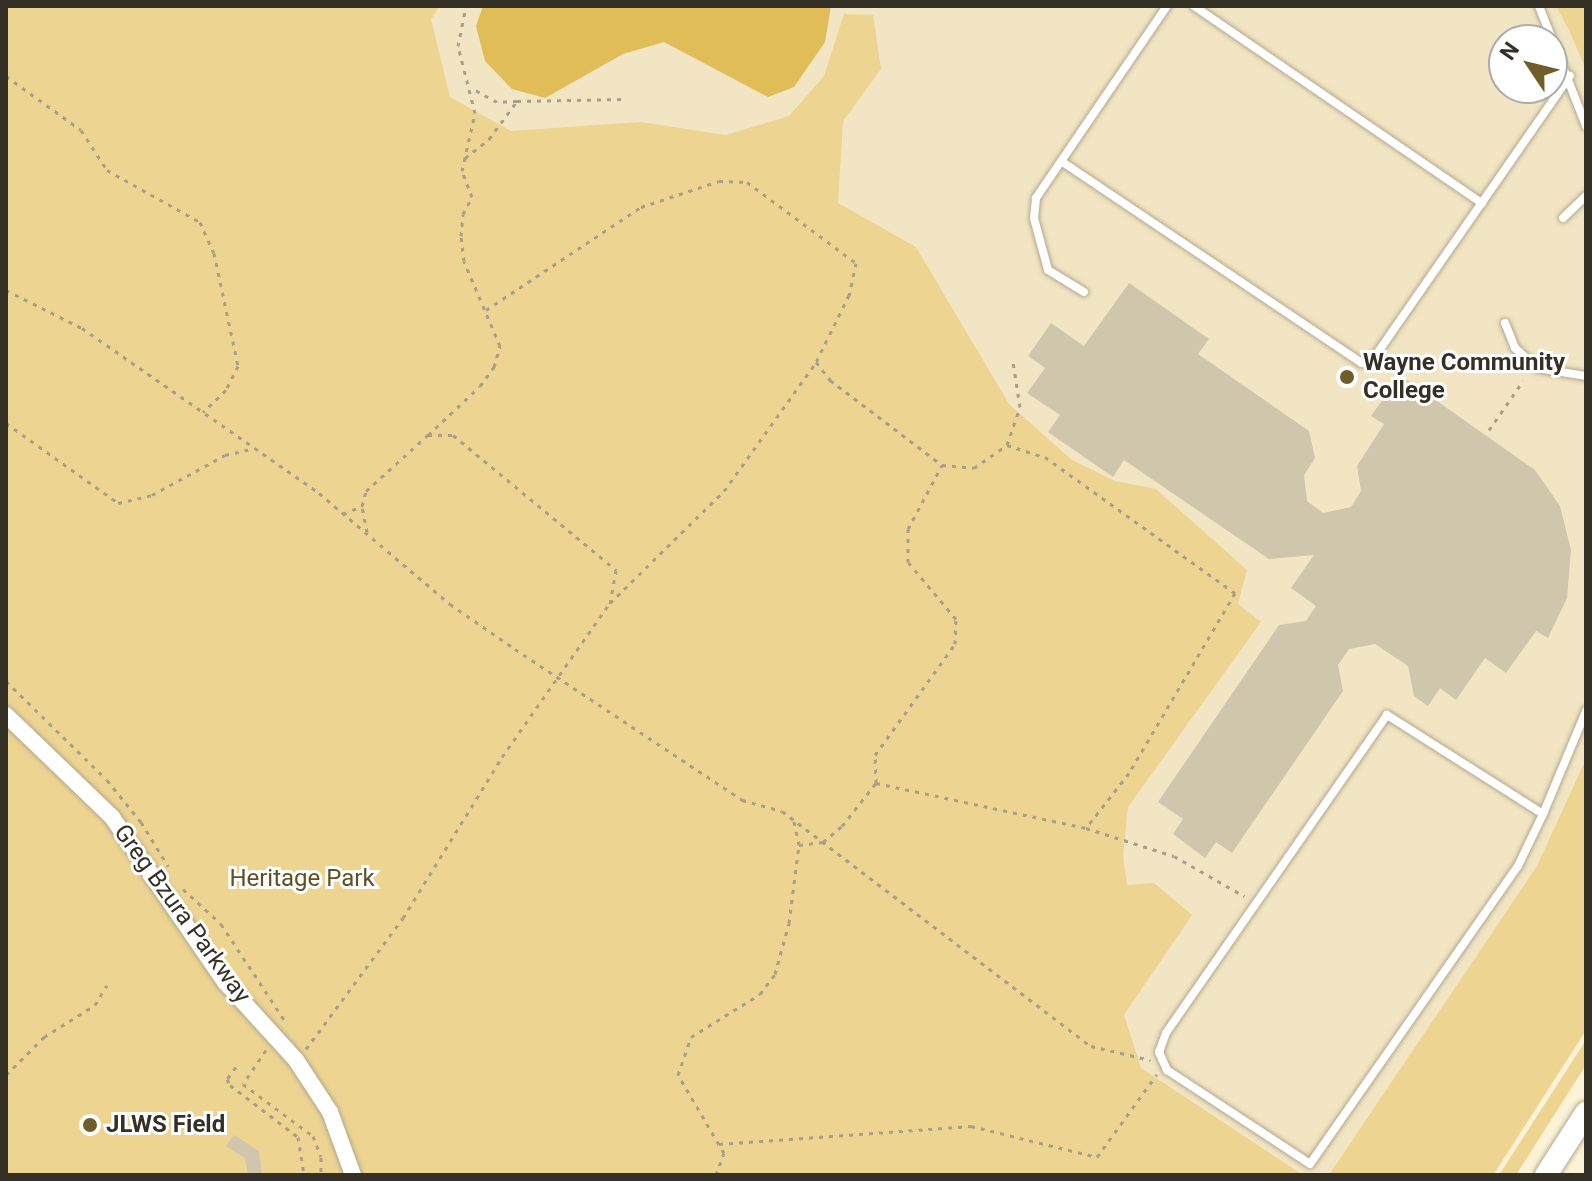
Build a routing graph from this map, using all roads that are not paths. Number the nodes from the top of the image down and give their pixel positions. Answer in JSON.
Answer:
{"nodes":[{"id":1,"x":1167,"y":6,"type":"edge"},
{"id":2,"x":1194,"y":6,"type":"edge"},
{"id":3,"x":1539,"y":6,"type":"edge"},
{"id":4,"x":1570,"y":76,"type":"junction"},
{"id":5,"x":1586,"y":126,"type":"edge"},
{"id":6,"x":1061,"y":161,"type":"junction"},
{"id":7,"x":1586,"y":196,"type":"edge"},
{"id":8,"x":1482,"y":203,"type":"junction"},
{"id":9,"x":1563,"y":218,"type":"dead end"},
{"id":10,"x":1084,"y":292,"type":"dead end"},
{"id":11,"x":1505,"y":323,"type":"dead end"},
{"id":12,"x":1586,"y":376,"type":"edge"},
{"id":13,"x":1586,"y":711,"type":"edge"},
{"id":14,"x":6,"y":715,"type":"edge"},
{"id":15,"x":1543,"y":814,"type":"junction"},
{"id":16,"x":1586,"y":1113,"type":"edge"},
{"id":17,"x":353,"y":1175,"type":"edge"},
{"id":18,"x":1546,"y":1175,"type":"edge"}],
"edges":[{"from":1,"to":6,"type":"lane"},
{"from":2,"to":8,"type":"lane"},
{"from":3,"to":4,"type":"lane"},
{"from":4,"to":5,"type":"lane"},
{"from":4,"to":8,"type":"lane"},
{"from":6,"to":8,"type":"lane"},
{"from":6,"to":10,"type":"lane"},
{"from":7,"to":9,"type":"lane"},
{"from":11,"to":12,"type":"lane"},
{"from":13,"to":15,"type":"lane"},
{"from":14,"to":17,"type":"street","name":"Greg Bzura Parkway"},
{"from":15,"to":15,"type":"lane"},
{"from":16,"to":18,"type":"main road"}]}
